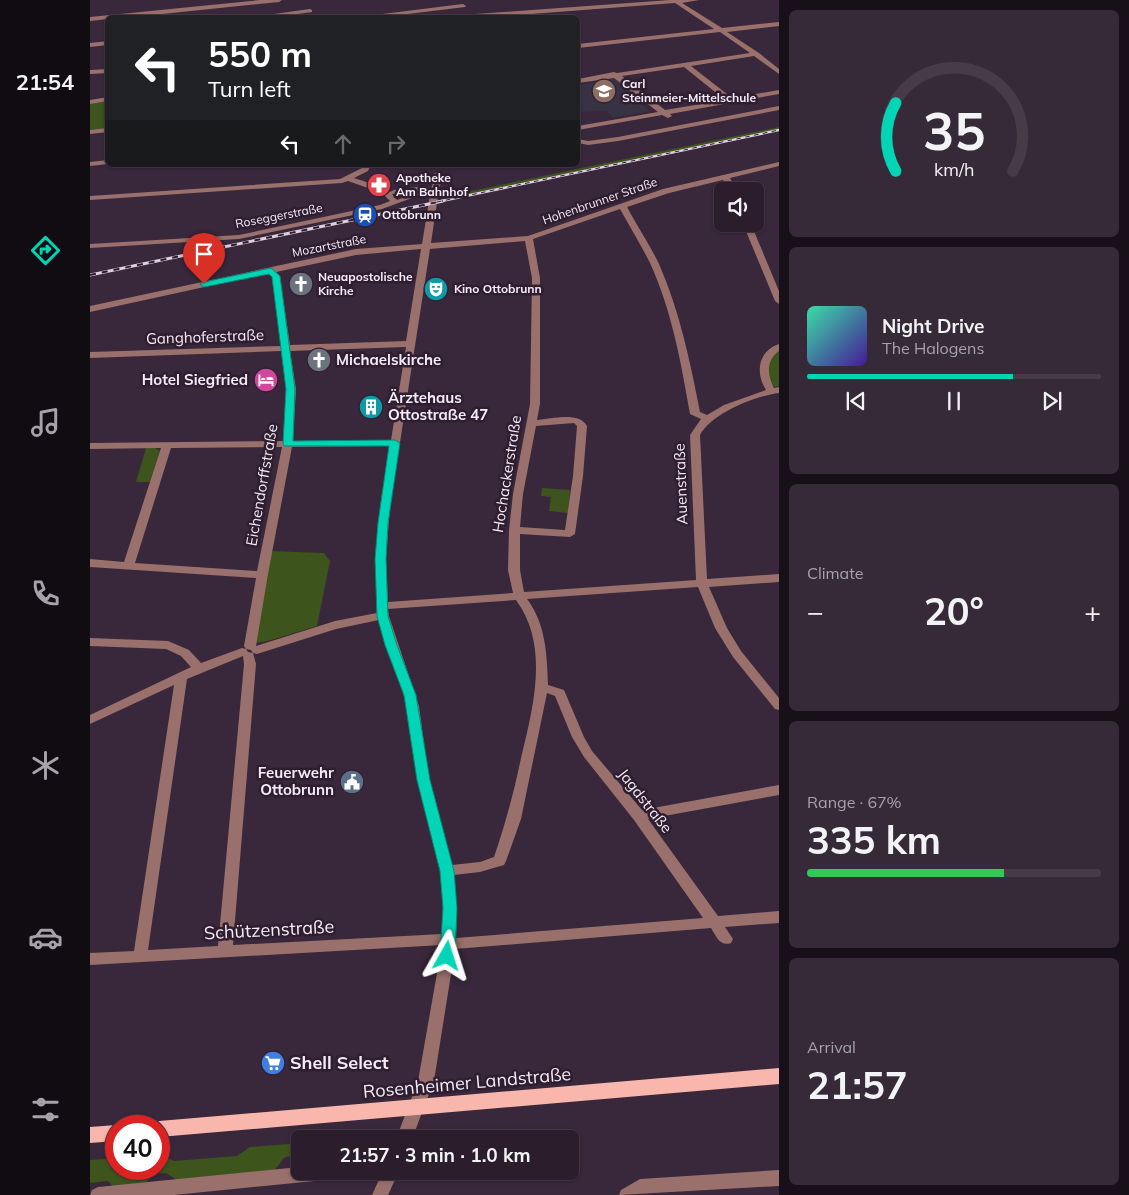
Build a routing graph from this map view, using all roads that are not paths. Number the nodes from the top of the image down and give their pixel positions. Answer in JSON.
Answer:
{"nodes":[{"id":1,"x":279,"y":0,"type":"edge"},
{"id":2,"x":696,"y":0,"type":"edge"},
{"id":3,"x":675,"y":1,"type":"edge"},
{"id":4,"x":305,"y":2,"type":"dead end"},
{"id":5,"x":464,"y":3,"type":"edge"},
{"id":6,"x":312,"y":14,"type":"edge"},
{"id":7,"x":130,"y":15,"type":"edge"},
{"id":8,"x":296,"y":15,"type":"edge"},
{"id":9,"x":374,"y":15,"type":"edge"},
{"id":10,"x":488,"y":15,"type":"edge"},
{"id":11,"x":105,"y":17,"type":"edge"},
{"id":12,"x":90,"y":19,"type":"edge"},
{"id":13,"x":779,"y":24,"type":"edge"},
{"id":14,"x":720,"y":30,"type":"junction"},
{"id":15,"x":105,"y":43,"type":"edge"},
{"id":16,"x":90,"y":45,"type":"edge"},
{"id":17,"x":580,"y":46,"type":"edge"},
{"id":18,"x":757,"y":54,"type":"junction"},
{"id":19,"x":684,"y":64,"type":"junction"},
{"id":20,"x":105,"y":71,"type":"edge"},
{"id":21,"x":90,"y":72,"type":"edge"},
{"id":22,"x":779,"y":72,"type":"edge"},
{"id":23,"x":614,"y":74,"type":"junction"},
{"id":24,"x":580,"y":81,"type":"edge"},
{"id":25,"x":779,"y":92,"type":"edge"},
{"id":26,"x":105,"y":100,"type":"edge"},
{"id":27,"x":731,"y":101,"type":"junction"},
{"id":28,"x":90,"y":102,"type":"edge"},
{"id":29,"x":779,"y":108,"type":"edge"},
{"id":30,"x":664,"y":112,"type":"junction"},
{"id":31,"x":679,"y":127,"type":"junction"},
{"id":32,"x":580,"y":128,"type":"edge"},
{"id":33,"x":105,"y":130,"type":"edge"},
{"id":34,"x":90,"y":132,"type":"edge"},
{"id":35,"x":580,"y":142,"type":"edge"},
{"id":36,"x":105,"y":162,"type":"edge"},
{"id":37,"x":90,"y":164,"type":"edge"},
{"id":38,"x":779,"y":164,"type":"edge"},
{"id":39,"x":366,"y":167,"type":"edge"},
{"id":40,"x":438,"y":167,"type":"edge"},
{"id":41,"x":725,"y":176,"type":"junction"},
{"id":42,"x":349,"y":179,"type":"junction"},
{"id":43,"x":728,"y":182,"type":"edge"},
{"id":44,"x":391,"y":193,"type":"junction"},
{"id":45,"x":417,"y":193,"type":"dead end"},
{"id":46,"x":90,"y":198,"type":"edge"},
{"id":47,"x":622,"y":206,"type":"junction"},
{"id":48,"x":750,"y":232,"type":"edge"},
{"id":49,"x":529,"y":238,"type":"junction"},
{"id":50,"x":90,"y":246,"type":"edge"},
{"id":51,"x":427,"y":246,"type":"junction"},
{"id":52,"x":271,"y":271,"type":"junction"},
{"id":53,"x":779,"y":301,"type":"edge"},
{"id":54,"x":90,"y":309,"type":"edge"},
{"id":55,"x":411,"y":344,"type":"junction"},
{"id":56,"x":779,"y":347,"type":"edge"},
{"id":57,"x":285,"y":348,"type":"junction"},
{"id":58,"x":90,"y":355,"type":"edge"},
{"id":59,"x":775,"y":391,"type":"edge"},
{"id":60,"x":708,"y":418,"type":"junction"},
{"id":61,"x":532,"y":423,"type":"junction"},
{"id":62,"x":395,"y":443,"type":"junction"},
{"id":63,"x":288,"y":444,"type":"junction"},
{"id":64,"x":167,"y":445,"type":"junction"},
{"id":65,"x":90,"y":446,"type":"edge"},
{"id":66,"x":514,"y":530,"type":"junction"},
{"id":67,"x":90,"y":563,"type":"edge"},
{"id":68,"x":128,"y":566,"type":"junction"},
{"id":69,"x":262,"y":574,"type":"junction"},
{"id":70,"x":779,"y":578,"type":"edge"},
{"id":71,"x":702,"y":584,"type":"junction"},
{"id":72,"x":519,"y":597,"type":"junction"},
{"id":73,"x":382,"y":611,"type":"junction"},
{"id":74,"x":90,"y":642,"type":"edge"},
{"id":75,"x":249,"y":651,"type":"junction"},
{"id":76,"x":200,"y":668,"type":"junction"},
{"id":77,"x":181,"y":677,"type":"junction"},
{"id":78,"x":542,"y":687,"type":"junction"},
{"id":79,"x":779,"y":706,"type":"edge"},
{"id":80,"x":90,"y":720,"type":"edge"},
{"id":81,"x":779,"y":790,"type":"edge"},
{"id":82,"x":639,"y":816,"type":"junction"},
{"id":83,"x":447,"y":871,"type":"junction"},
{"id":84,"x":779,"y":917,"type":"edge"},
{"id":85,"x":714,"y":922,"type":"junction"},
{"id":86,"x":726,"y":939,"type":"dead end"},
{"id":87,"x":449,"y":941,"type":"junction"},
{"id":88,"x":225,"y":951,"type":"junction"},
{"id":89,"x":140,"y":956,"type":"junction"},
{"id":90,"x":90,"y":959,"type":"edge"},
{"id":91,"x":779,"y":1076,"type":"edge"},
{"id":92,"x":417,"y":1108,"type":"junction"},
{"id":93,"x":170,"y":1129,"type":"edge"},
{"id":94,"x":408,"y":1130,"type":"edge"},
{"id":95,"x":105,"y":1134,"type":"edge"},
{"id":96,"x":90,"y":1135,"type":"edge"},
{"id":97,"x":291,"y":1176,"type":"edge"},
{"id":98,"x":779,"y":1178,"type":"edge"},
{"id":99,"x":386,"y":1180,"type":"edge"},
{"id":100,"x":98,"y":1195,"type":"edge"},
{"id":101,"x":380,"y":1195,"type":"edge"},
{"id":102,"x":627,"y":1195,"type":"edge"}],
"edges":[{"from":1,"to":7,"type":"street"},
{"from":2,"to":3,"type":"street"},
{"from":3,"to":10,"type":"street"},
{"from":3,"to":14,"type":"street"},
{"from":4,"to":6,"type":"street"},
{"from":5,"to":9,"type":"street"},
{"from":6,"to":8,"type":"street"},
{"from":11,"to":12,"type":"street"},
{"from":13,"to":14,"type":"street"},
{"from":14,"to":17,"type":"street"},
{"from":14,"to":18,"type":"street"},
{"from":15,"to":16,"type":"street"},
{"from":18,"to":19,"type":"street"},
{"from":18,"to":22,"type":"street"},
{"from":19,"to":23,"type":"street"},
{"from":19,"to":27,"type":"street"},
{"from":20,"to":21,"type":"street"},
{"from":23,"to":24,"type":"street"},
{"from":23,"to":30,"type":"street"},
{"from":25,"to":27,"type":"street"},
{"from":26,"to":28,"type":"street"},
{"from":27,"to":30,"type":"street"},
{"from":29,"to":31,"type":"street"},
{"from":30,"to":31,"type":"street"},
{"from":30,"to":32,"type":"street"},
{"from":31,"to":35,"type":"street"},
{"from":33,"to":34,"type":"street"},
{"from":36,"to":37,"type":"street"},
{"from":38,"to":41,"type":"street","name":"Hohenbrunner Straße"},
{"from":39,"to":42,"type":"street"},
{"from":40,"to":51,"type":"street"},
{"from":41,"to":43,"type":"street"},
{"from":41,"to":47,"type":"street","name":"Hohenbrunner Straße"},
{"from":42,"to":44,"type":"street"},
{"from":42,"to":46,"type":"street"},
{"from":44,"to":45,"type":"street"},
{"from":44,"to":50,"type":"street","name":"Roseggerstraße"},
{"from":47,"to":49,"type":"street","name":"Hohenbrunner Straße"},
{"from":47,"to":60,"type":"street"},
{"from":48,"to":53,"type":"street"},
{"from":49,"to":51,"type":"street","name":"Hohenbrunner Straße"},
{"from":49,"to":61,"type":"street","name":"Hochackerstraße"},
{"from":51,"to":52,"type":"street","name":"Mozartstraße"},
{"from":51,"to":55,"type":"street"},
{"from":52,"to":54,"type":"street","name":"Mozartstraße"},
{"from":52,"to":57,"type":"street","name":"Eichendorffstraße"},
{"from":55,"to":57,"type":"street","name":"Ganghoferstraße"},
{"from":55,"to":62,"type":"street"},
{"from":56,"to":59,"type":"street"},
{"from":57,"to":58,"type":"street","name":"Ganghoferstraße"},
{"from":57,"to":63,"type":"street","name":"Eichendorffstraße"},
{"from":59,"to":60,"type":"street"},
{"from":60,"to":71,"type":"street","name":"Auenstraße"},
{"from":61,"to":66,"type":"street","name":"Hochackerstraße"},
{"from":61,"to":66,"type":"street"},
{"from":62,"to":63,"type":"street"},
{"from":62,"to":73,"type":"street"},
{"from":63,"to":64,"type":"street"},
{"from":63,"to":69,"type":"street","name":"Eichendorffstraße"},
{"from":64,"to":65,"type":"street"},
{"from":64,"to":68,"type":"street"},
{"from":66,"to":72,"type":"street","name":"Hochackerstraße"},
{"from":67,"to":68,"type":"street"},
{"from":68,"to":69,"type":"street"},
{"from":69,"to":75,"type":"street","name":"Eichendorffstraße"},
{"from":70,"to":71,"type":"street"},
{"from":71,"to":72,"type":"street"},
{"from":71,"to":79,"type":"street","name":"Auenstraße"},
{"from":72,"to":73,"type":"street"},
{"from":72,"to":78,"type":"street","name":"Hochackerstraße"},
{"from":73,"to":75,"type":"street"},
{"from":73,"to":83,"type":"street"},
{"from":74,"to":76,"type":"street"},
{"from":75,"to":76,"type":"street"},
{"from":75,"to":88,"type":"street","name":"Eichendorffstraße"},
{"from":76,"to":77,"type":"street"},
{"from":77,"to":80,"type":"street"},
{"from":77,"to":89,"type":"street"},
{"from":78,"to":82,"type":"street","name":"Jagdstraße"},
{"from":78,"to":83,"type":"street","name":"Hochackerstraße"},
{"from":81,"to":82,"type":"street"},
{"from":82,"to":85,"type":"street","name":"Jagdstraße"},
{"from":83,"to":87,"type":"street"},
{"from":84,"to":85,"type":"street","name":"Schützenstraße"},
{"from":85,"to":86,"type":"street","name":"Jagdstraße"},
{"from":85,"to":87,"type":"street","name":"Schützenstraße"},
{"from":87,"to":88,"type":"street","name":"Schützenstraße"},
{"from":87,"to":92,"type":"street"},
{"from":88,"to":89,"type":"street","name":"Schützenstraße"},
{"from":89,"to":90,"type":"street","name":"Schützenstraße"},
{"from":91,"to":92,"type":"main road","name":"Rosenheimer Landstraße"},
{"from":92,"to":93,"type":"main road","name":"Rosenheimer Landstraße"},
{"from":92,"to":94,"type":"street"},
{"from":95,"to":96,"type":"main road"},
{"from":97,"to":100,"type":"street"},
{"from":98,"to":102,"type":"street"},
{"from":99,"to":101,"type":"street"}]}
